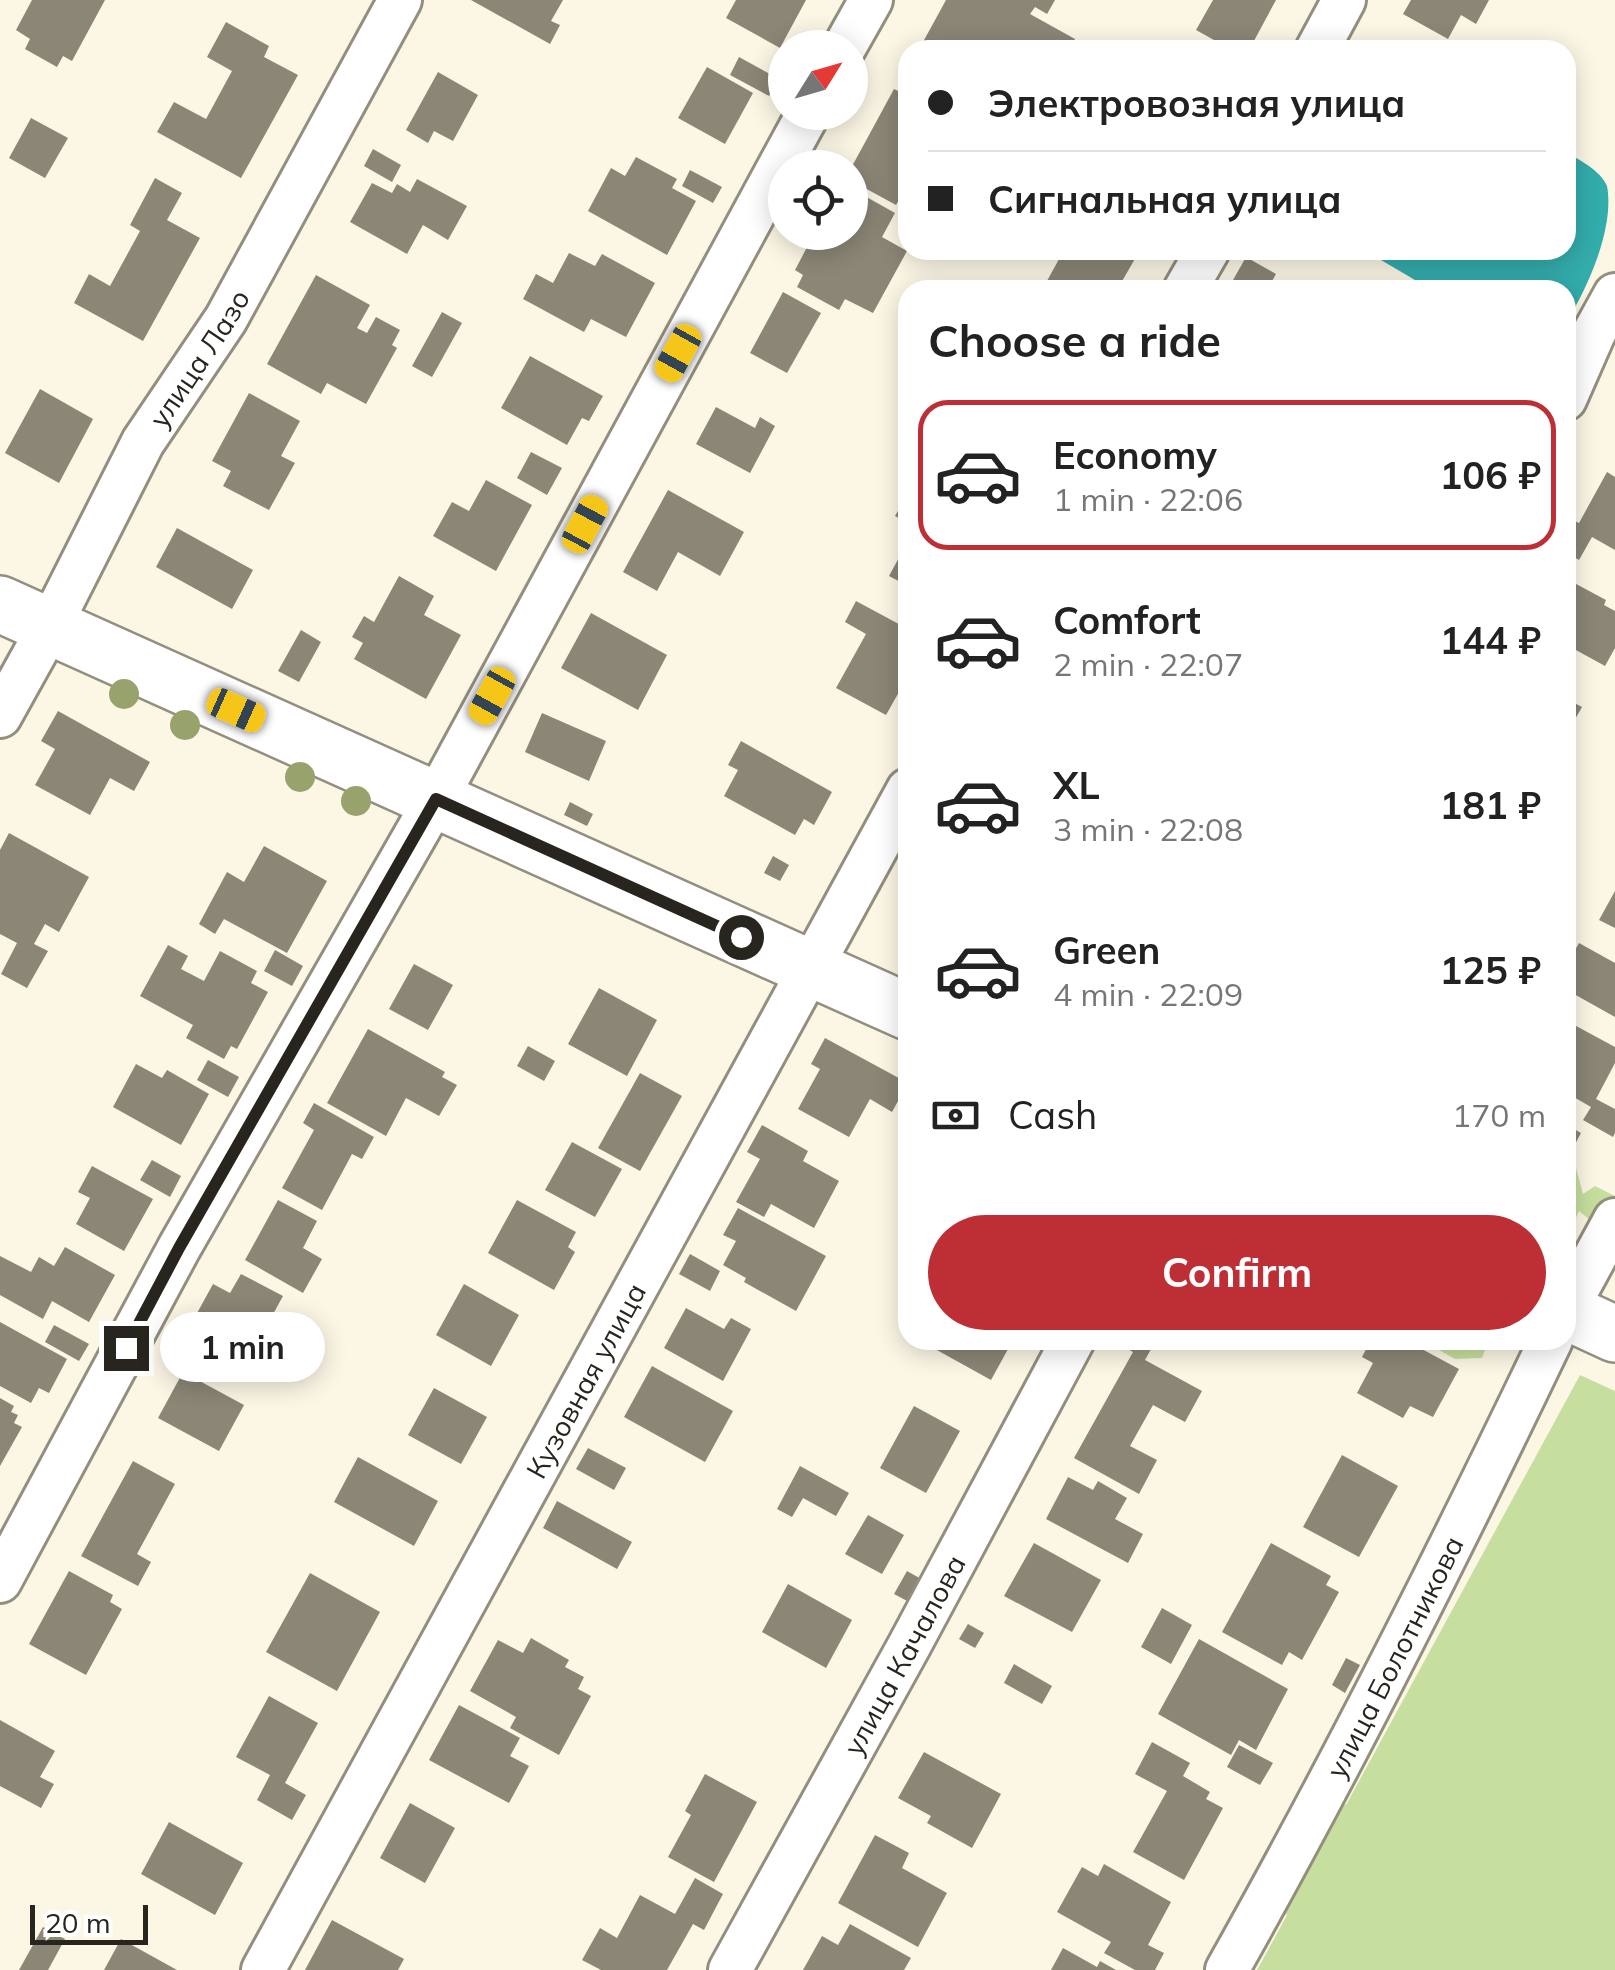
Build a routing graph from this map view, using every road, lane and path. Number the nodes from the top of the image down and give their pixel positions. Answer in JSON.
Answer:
{"nodes":[{"id":1,"x":400,"y":0,"type":"edge"},
{"id":2,"x":871,"y":0,"type":"edge"},
{"id":3,"x":1344,"y":0,"type":"edge"},
{"id":4,"x":854,"y":30,"type":"edge"},
{"id":5,"x":1322,"y":40,"type":"edge"},
{"id":6,"x":799,"y":130,"type":"edge"},
{"id":7,"x":1615,"y":295,"type":"edge"},
{"id":8,"x":1576,"y":374,"type":"edge"},
{"id":9,"x":0,"y":604,"type":"edge"},
{"id":10,"x":50,"y":626,"type":"junction"},
{"id":11,"x":0,"y":716,"type":"edge"},
{"id":12,"x":436,"y":799,"type":"junction"},
{"id":13,"x":898,"y":808,"type":"edge"},
{"id":14,"x":809,"y":968,"type":"junction"},
{"id":15,"x":898,"y":1008,"type":"edge"},
{"id":16,"x":1615,"y":1220,"type":"edge"},
{"id":17,"x":1576,"y":1291,"type":"edge"},
{"id":18,"x":1576,"y":1316,"type":"edge"},
{"id":19,"x":1615,"y":1334,"type":"edge"},
{"id":20,"x":1068,"y":1350,"type":"edge"},
{"id":21,"x":1546,"y":1350,"type":"edge"},
{"id":22,"x":0,"y":1581,"type":"edge"},
{"id":23,"x":263,"y":1970,"type":"edge"},
{"id":24,"x":730,"y":1970,"type":"edge"},
{"id":25,"x":1227,"y":1970,"type":"edge"}],
"edges":[{"from":1,"to":10,"type":"street","name":"улица Лазо"},
{"from":2,"to":4,"type":"street"},
{"from":3,"to":5,"type":"street"},
{"from":6,"to":12,"type":"street"},
{"from":7,"to":8,"type":"street"},
{"from":9,"to":10,"type":"street"},
{"from":10,"to":11,"type":"street","name":"улица Лазо"},
{"from":10,"to":12,"type":"street"},
{"from":12,"to":14,"type":"street"},
{"from":12,"to":22,"type":"street"},
{"from":13,"to":14,"type":"street","name":"Кузовная улица"},
{"from":14,"to":15,"type":"street"},
{"from":14,"to":23,"type":"street","name":"Кузовная улица"},
{"from":16,"to":17,"type":"street"},
{"from":18,"to":19,"type":"street"},
{"from":20,"to":24,"type":"street","name":"улица Качалова"},
{"from":21,"to":25,"type":"street","name":"улица Болотникова"}]}
